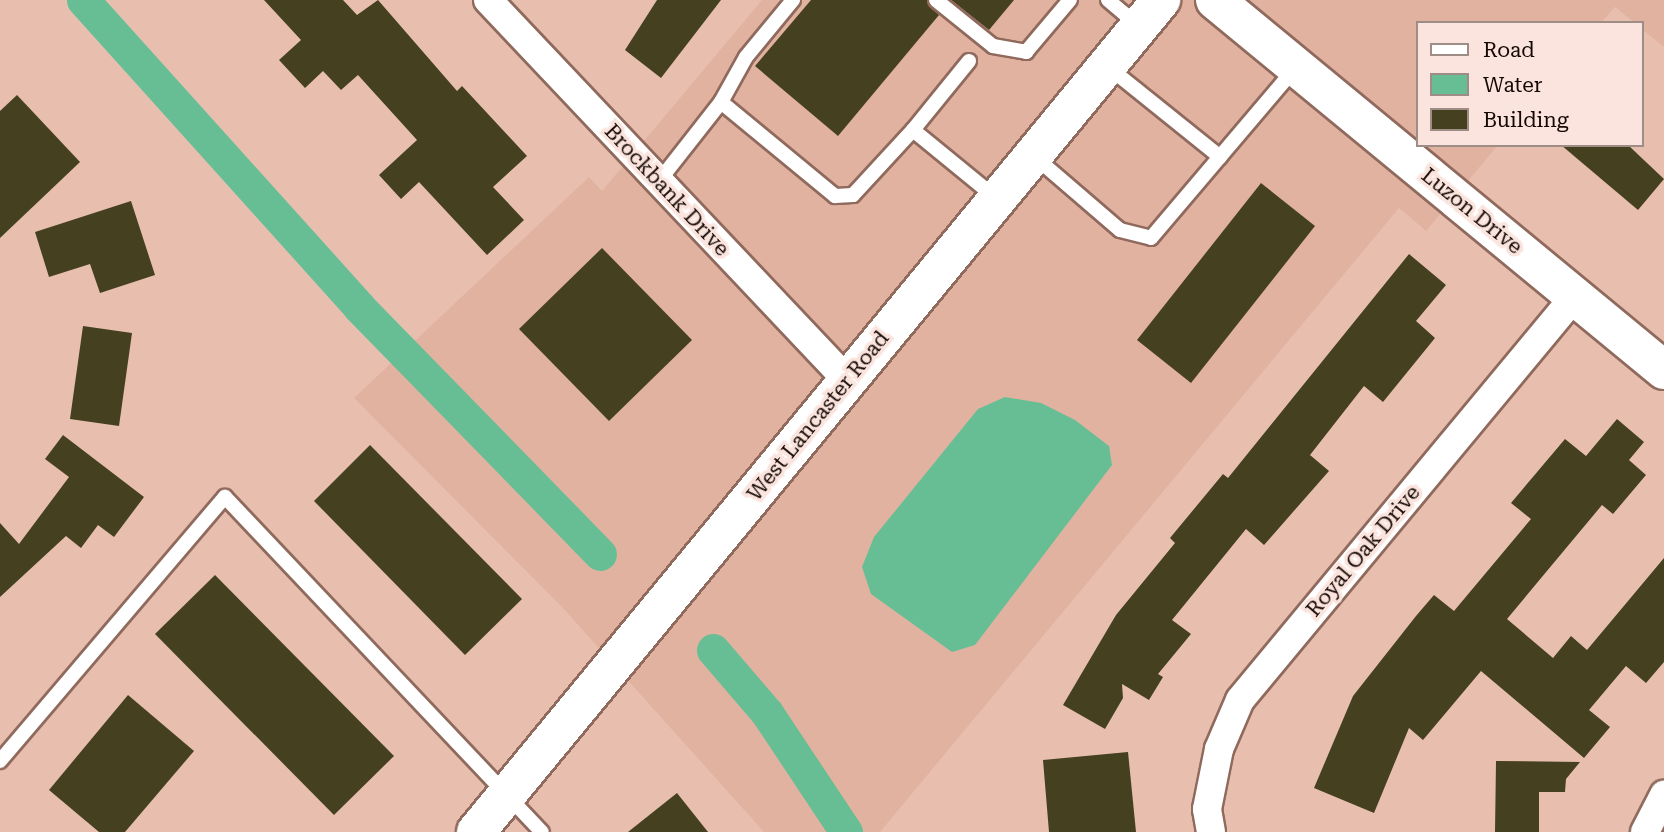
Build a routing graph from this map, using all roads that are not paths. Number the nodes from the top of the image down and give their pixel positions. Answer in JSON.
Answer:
{"nodes":[{"id":1,"x":488,"y":0,"type":"edge"},
{"id":2,"x":793,"y":0,"type":"edge"},
{"id":3,"x":936,"y":0,"type":"edge"},
{"id":4,"x":1070,"y":0,"type":"edge"},
{"id":5,"x":1108,"y":0,"type":"edge"},
{"id":6,"x":1215,"y":0,"type":"edge"},
{"id":7,"x":1150,"y":13,"type":"edge"},
{"id":8,"x":969,"y":61,"type":"dead end"},
{"id":9,"x":1106,"y":66,"type":"junction"},
{"id":10,"x":1296,"y":66,"type":"junction"},
{"id":11,"x":721,"y":102,"type":"junction"},
{"id":12,"x":913,"y":130,"type":"junction"},
{"id":13,"x":1033,"y":155,"type":"junction"},
{"id":14,"x":1220,"y":157,"type":"junction"},
{"id":15,"x":659,"y":181,"type":"junction"},
{"id":16,"x":997,"y":199,"type":"junction"},
{"id":17,"x":1575,"y":296,"type":"junction"},
{"id":18,"x":1664,"y":370,"type":"edge"},
{"id":19,"x":847,"y":380,"type":"junction"},
{"id":20,"x":0,"y":761,"type":"edge"},
{"id":21,"x":508,"y":794,"type":"junction"},
{"id":22,"x":1664,"y":795,"type":"edge"},
{"id":23,"x":476,"y":832,"type":"edge"},
{"id":24,"x":542,"y":832,"type":"edge"},
{"id":25,"x":1211,"y":832,"type":"edge"},
{"id":26,"x":1645,"y":832,"type":"edge"}],
"edges":[{"from":1,"to":15,"type":"street","name":"Brockbank Drive"},
{"from":2,"to":11,"type":"lane"},
{"from":3,"to":4,"type":"lane"},
{"from":5,"to":7,"type":"lane"},
{"from":6,"to":10,"type":"street","name":"Luzon Drive"},
{"from":7,"to":9,"type":"street","name":"West Lancaster Road"},
{"from":8,"to":12,"type":"lane"},
{"from":9,"to":13,"type":"street","name":"West Lancaster Road"},
{"from":9,"to":14,"type":"lane"},
{"from":10,"to":14,"type":"lane"},
{"from":10,"to":17,"type":"street","name":"Luzon Drive"},
{"from":11,"to":12,"type":"lane"},
{"from":11,"to":15,"type":"lane"},
{"from":12,"to":16,"type":"lane"},
{"from":13,"to":14,"type":"lane"},
{"from":13,"to":16,"type":"street","name":"West Lancaster Road"},
{"from":15,"to":19,"type":"street","name":"Brockbank Drive"},
{"from":16,"to":19,"type":"street","name":"West Lancaster Road"},
{"from":17,"to":18,"type":"street","name":"Luzon Drive"},
{"from":17,"to":25,"type":"street","name":"Royal Oak Drive"},
{"from":19,"to":21,"type":"street","name":"West Lancaster Road"},
{"from":20,"to":21,"type":"lane"},
{"from":21,"to":23,"type":"street","name":"West Lancaster Road"},
{"from":21,"to":24,"type":"lane"},
{"from":22,"to":26,"type":"street"}]}
